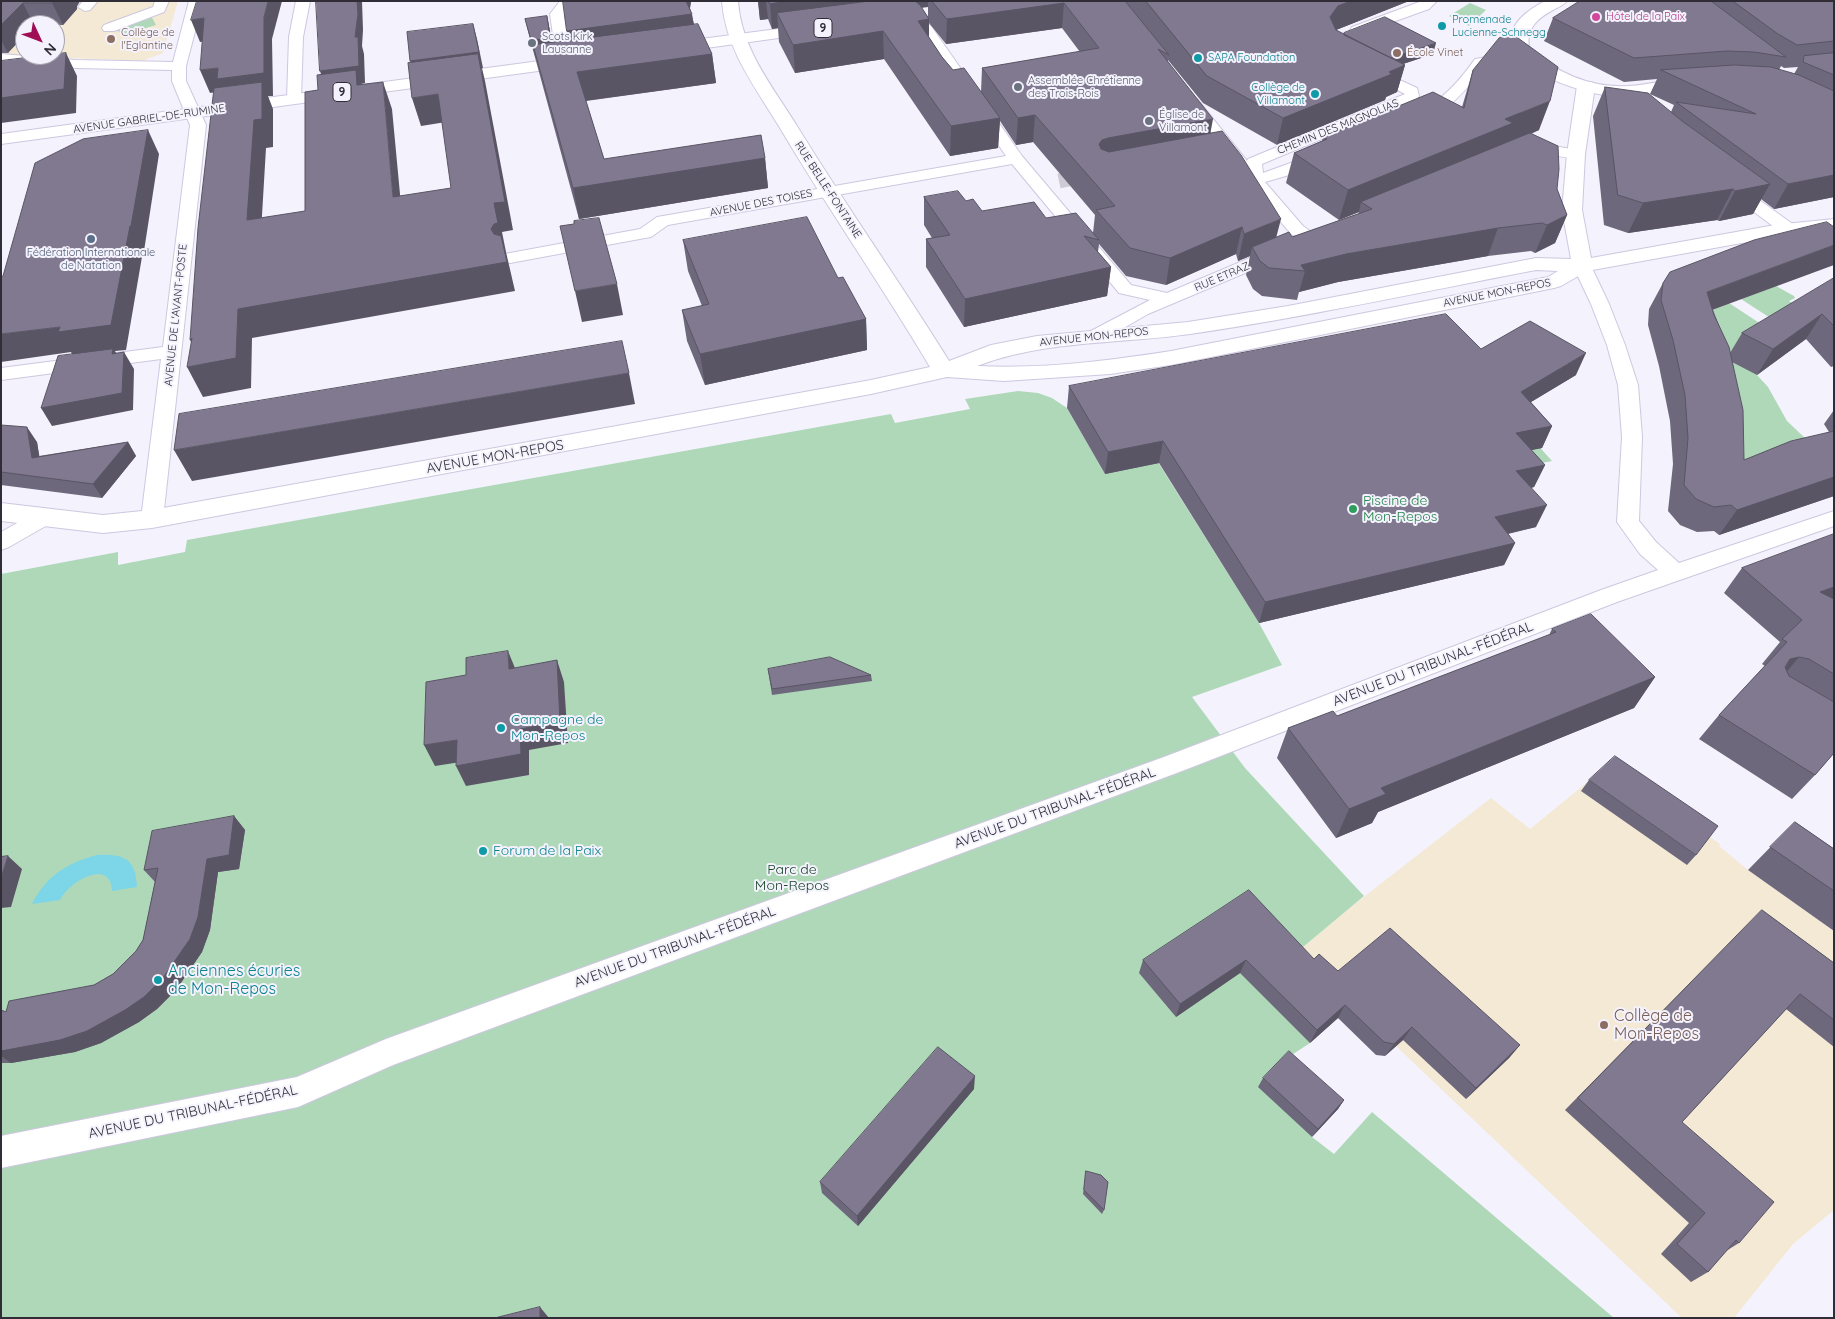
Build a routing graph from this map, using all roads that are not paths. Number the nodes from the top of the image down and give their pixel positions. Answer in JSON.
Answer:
{"nodes":[{"id":1,"x":162,"y":1,"type":"edge"},
{"id":2,"x":196,"y":1,"type":"edge"},
{"id":3,"x":303,"y":1,"type":"edge"},
{"id":4,"x":567,"y":1,"type":"edge"},
{"id":5,"x":730,"y":1,"type":"edge"},
{"id":6,"x":1430,"y":1,"type":"edge"},
{"id":7,"x":1559,"y":1,"type":"edge"},
{"id":8,"x":933,"y":13,"type":"dead end"},
{"id":9,"x":911,"y":17,"type":"junction"},
{"id":10,"x":891,"y":19,"type":"edge"},
{"id":11,"x":833,"y":27,"type":"edge"},
{"id":12,"x":110,"y":28,"type":"dead end"},
{"id":13,"x":1346,"y":34,"type":"edge"},
{"id":14,"x":736,"y":40,"type":"junction"},
{"id":15,"x":652,"y":51,"type":"edge"},
{"id":16,"x":1526,"y":54,"type":"junction"},
{"id":17,"x":1,"y":58,"type":"edge"},
{"id":18,"x":594,"y":59,"type":"edge"},
{"id":19,"x":564,"y":63,"type":"junction"},
{"id":20,"x":1359,"y":64,"type":"edge"},
{"id":21,"x":179,"y":66,"type":"junction"},
{"id":22,"x":1710,"y":82,"type":"edge"},
{"id":23,"x":1586,"y":86,"type":"junction"},
{"id":24,"x":1610,"y":90,"type":"junction"},
{"id":25,"x":1185,"y":93,"type":"edge"},
{"id":26,"x":294,"y":99,"type":"junction"},
{"id":27,"x":1624,"y":104,"type":"edge"},
{"id":28,"x":192,"y":113,"type":"junction"},
{"id":29,"x":1409,"y":120,"type":"edge"},
{"id":30,"x":1,"y":139,"type":"edge"},
{"id":31,"x":1228,"y":149,"type":"junction"},
{"id":32,"x":1336,"y":151,"type":"edge"},
{"id":33,"x":1209,"y":152,"type":"edge"},
{"id":34,"x":1576,"y":154,"type":"junction"},
{"id":35,"x":1510,"y":157,"type":"edge"},
{"id":36,"x":1016,"y":159,"type":"junction"},
{"id":37,"x":1720,"y":179,"type":"edge"},
{"id":38,"x":1256,"y":180,"type":"junction"},
{"id":39,"x":827,"y":191,"type":"junction"},
{"id":40,"x":1834,"y":225,"type":"edge"},
{"id":41,"x":1796,"y":229,"type":"junction"},
{"id":42,"x":1330,"y":232,"type":"edge"},
{"id":43,"x":1312,"y":239,"type":"junction"},
{"id":44,"x":1821,"y":243,"type":"edge"},
{"id":45,"x":510,"y":258,"type":"dead end"},
{"id":46,"x":1582,"y":266,"type":"junction"},
{"id":47,"x":1169,"y":299,"type":"junction"},
{"id":48,"x":1096,"y":336,"type":"junction"},
{"id":49,"x":172,"y":352,"type":"junction"},
{"id":50,"x":944,"y":371,"type":"junction"},
{"id":51,"x":1,"y":374,"type":"edge"},
{"id":52,"x":1,"y":512,"type":"edge"},
{"id":53,"x":43,"y":518,"type":"junction"},
{"id":54,"x":1834,"y":518,"type":"edge"},
{"id":55,"x":152,"y":519,"type":"junction"},
{"id":56,"x":1,"y":542,"type":"edge"},
{"id":57,"x":1675,"y":573,"type":"junction"},
{"id":58,"x":1,"y":1152,"type":"edge"}],
"edges":[{"from":1,"to":12,"type":"street"},
{"from":2,"to":21,"type":"street"},
{"from":3,"to":26,"type":"street"},
{"from":4,"to":19,"type":"street"},
{"from":5,"to":14,"type":"main road","name":"RUE BELLE-FONTAINE"},
{"from":6,"to":13,"type":"street"},
{"from":7,"to":16,"type":"main road"},
{"from":8,"to":9,"type":"main road"},
{"from":9,"to":10,"type":"main road"},
{"from":9,"to":36,"type":"street"},
{"from":11,"to":14,"type":"main road","number":"9"},
{"from":14,"to":15,"type":"main road","number":"9"},
{"from":14,"to":39,"type":"main road","name":"RUE BELLE-FONTAINE"},
{"from":16,"to":23,"type":"main road"},
{"from":16,"to":29,"type":"street"},
{"from":17,"to":21,"type":"street"},
{"from":18,"to":19,"type":"main road","name":"AVENUE GABRIEL-DE-RUMINE","number":"9"},
{"from":19,"to":26,"type":"main road","name":"AVENUE GABRIEL-DE-RUMINE","number":"9"},
{"from":20,"to":38,"type":"street","name":"CHEMIN DES MAGNOLIAS"},
{"from":21,"to":28,"type":"street","name":"AVENUE DE L'AVANT-POSTE"},
{"from":22,"to":24,"type":"main road"},
{"from":23,"to":24,"type":"main road"},
{"from":23,"to":34,"type":"main road"},
{"from":24,"to":27,"type":"street"},
{"from":25,"to":31,"type":"street"},
{"from":26,"to":28,"type":"main road","name":"AVENUE GABRIEL-DE-RUMINE","number":"9"},
{"from":28,"to":30,"type":"main road","name":"AVENUE GABRIEL-DE-RUMINE","number":"9"},
{"from":28,"to":49,"type":"street","name":"AVENUE DE L'AVANT-POSTE"},
{"from":31,"to":33,"type":"street"},
{"from":31,"to":38,"type":"street"},
{"from":32,"to":38,"type":"street"},
{"from":34,"to":35,"type":"street"},
{"from":34,"to":46,"type":"main road"},
{"from":36,"to":39,"type":"street","name":"AVENUE DES TOISES"},
{"from":36,"to":47,"type":"street"},
{"from":37,"to":41,"type":"street"},
{"from":38,"to":43,"type":"street"},
{"from":39,"to":45,"type":"street","name":"AVENUE DES TOISES"},
{"from":39,"to":50,"type":"main road","name":"RUE BELLE-FONTAINE"},
{"from":40,"to":41,"type":"main road"},
{"from":41,"to":44,"type":"street"},
{"from":41,"to":46,"type":"main road"},
{"from":42,"to":43,"type":"street","name":"RUE ETRAZ"},
{"from":43,"to":47,"type":"street","name":"RUE ETRAZ"},
{"from":46,"to":48,"type":"main road","name":"AVENUE MON-REPOS"},
{"from":46,"to":50,"type":"main road","name":"AVENUE MON-REPOS"},
{"from":46,"to":57,"type":"street"},
{"from":47,"to":48,"type":"street","name":"RUE ETRAZ"},
{"from":48,"to":50,"type":"main road","name":"AVENUE MON-REPOS"},
{"from":49,"to":51,"type":"street"},
{"from":49,"to":55,"type":"street","name":"AVENUE DE L'AVANT-POSTE"},
{"from":50,"to":55,"type":"main road","name":"AVENUE MON-REPOS"},
{"from":52,"to":53,"type":"main road","name":"AVENUE MON-REPOS"},
{"from":53,"to":55,"type":"main road","name":"AVENUE MON-REPOS"},
{"from":53,"to":56,"type":"street"},
{"from":54,"to":57,"type":"street","name":"AVENUE DU TRIBUNAL-FÉDÉRAL"},
{"from":57,"to":58,"type":"street","name":"AVENUE DU TRIBUNAL-FÉDÉRAL"}]}
